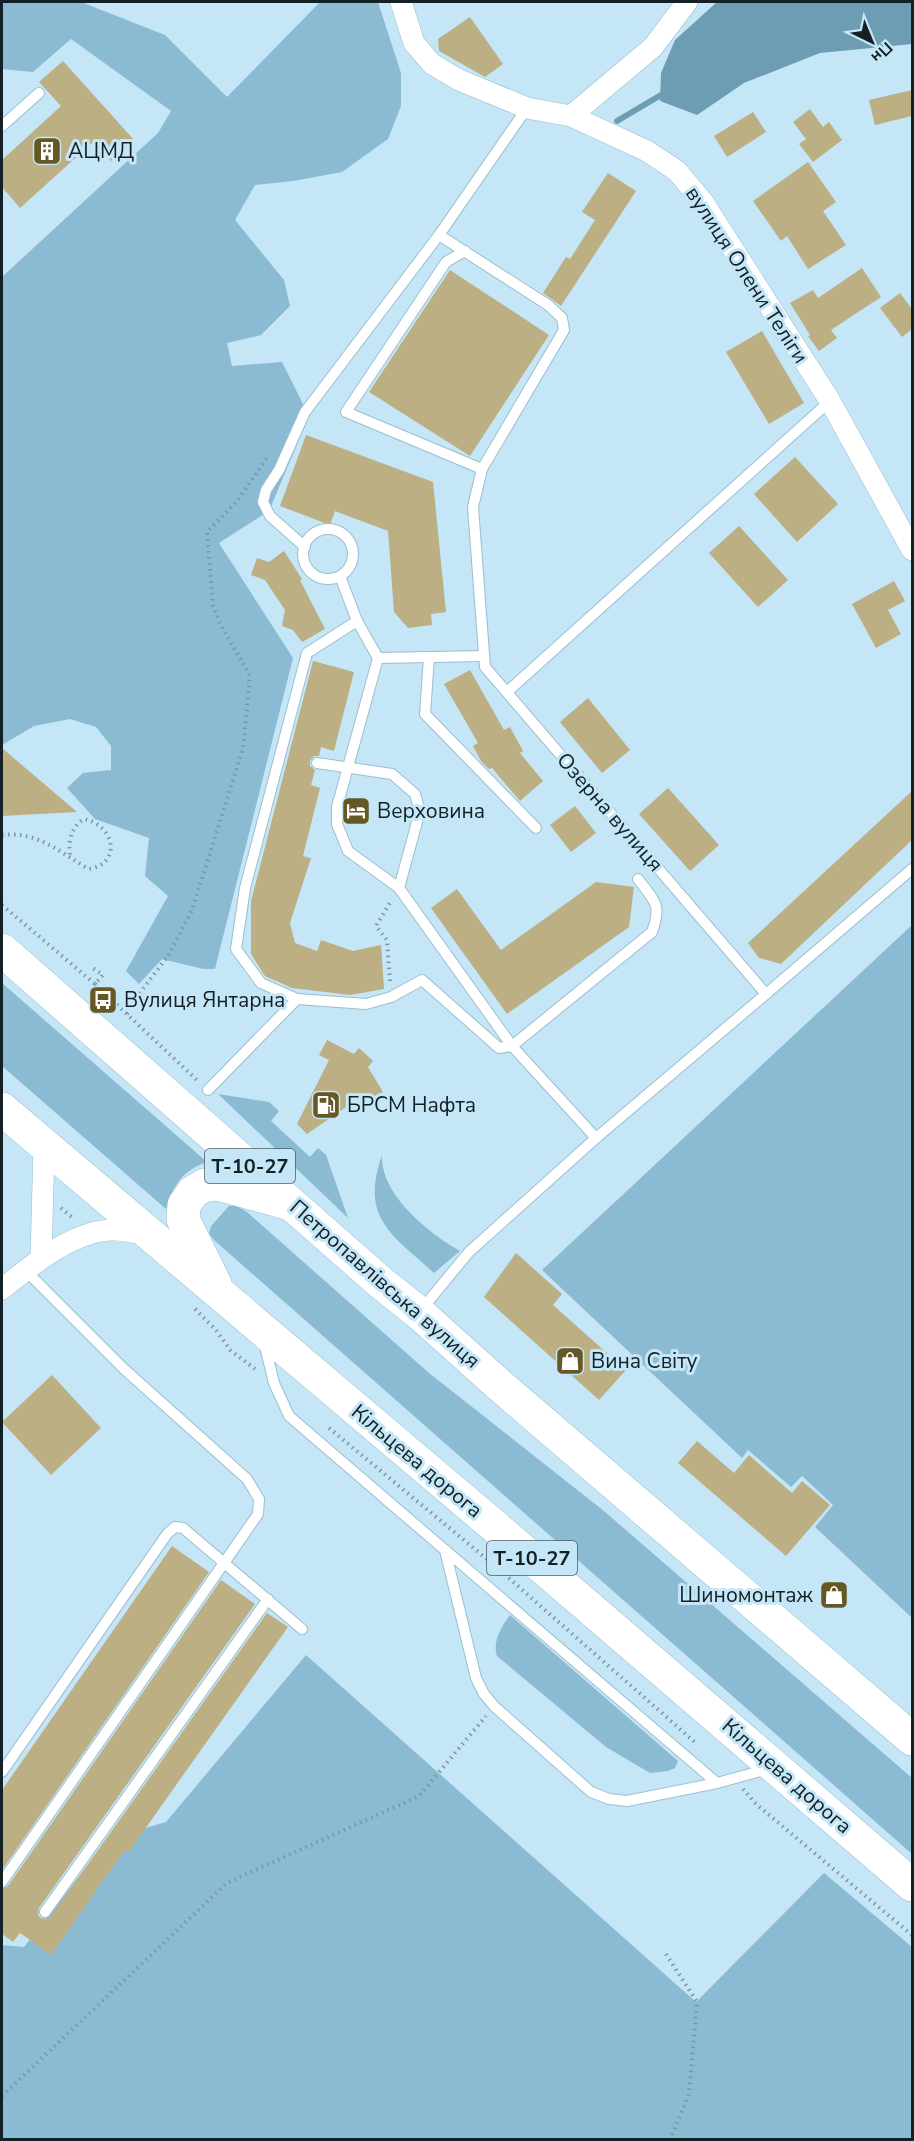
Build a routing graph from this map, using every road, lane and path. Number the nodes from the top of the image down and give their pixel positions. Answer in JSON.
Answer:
{"nodes":[{"id":1,"x":401,"y":2,"type":"edge"},
{"id":2,"x":687,"y":2,"type":"edge"},
{"id":3,"x":39,"y":93,"type":"dead end"},
{"id":4,"x":527,"y":108,"type":"junction"},
{"id":5,"x":571,"y":116,"type":"junction"},
{"id":6,"x":2,"y":126,"type":"edge"},
{"id":7,"x":439,"y":235,"type":"junction"},
{"id":8,"x":465,"y":251,"type":"junction"},
{"id":9,"x":830,"y":401,"type":"junction"},
{"id":10,"x":273,"y":449,"type":"dead end"},
{"id":11,"x":482,"y":469,"type":"junction"},
{"id":12,"x":305,"y":547,"type":"junction"},
{"id":13,"x":912,"y":550,"type":"edge"},
{"id":14,"x":340,"y":576,"type":"junction"},
{"id":15,"x":357,"y":621,"type":"junction"},
{"id":16,"x":483,"y":656,"type":"junction"},
{"id":17,"x":429,"y":657,"type":"junction"},
{"id":18,"x":378,"y":658,"type":"junction"},
{"id":19,"x":507,"y":692,"type":"junction"},
{"id":20,"x":317,"y":763,"type":"dead end"},
{"id":21,"x":347,"y":767,"type":"junction"},
{"id":22,"x":536,"y":828,"type":"dead end"},
{"id":23,"x":2,"y":836,"type":"edge"},
{"id":24,"x":70,"y":855,"type":"junction"},
{"id":25,"x":912,"y":869,"type":"edge"},
{"id":26,"x":638,"y":879,"type":"dead end"},
{"id":27,"x":399,"y":888,"type":"junction"},
{"id":28,"x":2,"y":905,"type":"edge"},
{"id":29,"x":2,"y":950,"type":"edge"},
{"id":30,"x":90,"y":966,"type":"dead end"},
{"id":31,"x":95,"y":984,"type":"junction"},
{"id":32,"x":766,"y":994,"type":"junction"},
{"id":33,"x":391,"y":997,"type":"junction"},
{"id":34,"x":297,"y":999,"type":"junction"},
{"id":35,"x":127,"y":1014,"type":"junction"},
{"id":36,"x":512,"y":1046,"type":"junction"},
{"id":37,"x":208,"y":1090,"type":"joint"},
{"id":38,"x":2,"y":1109,"type":"edge"},
{"id":39,"x":596,"y":1138,"type":"junction"},
{"id":40,"x":44,"y":1147,"type":"junction"},
{"id":41,"x":295,"y":1205,"type":"junction"},
{"id":42,"x":148,"y":1235,"type":"junction"},
{"id":43,"x":33,"y":1264,"type":"junction"},
{"id":44,"x":2,"y":1288,"type":"edge"},
{"id":45,"x":221,"y":1296,"type":"junction"},
{"id":46,"x":419,"y":1313,"type":"junction"},
{"id":47,"x":260,"y":1328,"type":"junction"},
{"id":48,"x":445,"y":1550,"type":"junction"},
{"id":49,"x":224,"y":1562,"type":"junction"},
{"id":50,"x":268,"y":1599,"type":"junction"},
{"id":51,"x":302,"y":1629,"type":"dead end"},
{"id":52,"x":495,"y":1707,"type":"junction"},
{"id":53,"x":910,"y":1734,"type":"edge"},
{"id":54,"x":776,"y":1766,"type":"junction"},
{"id":55,"x":2,"y":1772,"type":"edge"},
{"id":56,"x":717,"y":1783,"type":"junction"},
{"id":57,"x":2,"y":1882,"type":"edge"},
{"id":58,"x":912,"y":1885,"type":"edge"},
{"id":59,"x":45,"y":1912,"type":"dead end"},
{"id":60,"x":666,"y":1954,"type":"dead end"},
{"id":61,"x":2,"y":2096,"type":"edge"},
{"id":62,"x":670,"y":2139,"type":"edge"}],
"edges":[{"from":1,"to":4,"type":"street","name":"вулиця Олени Теліги"},
{"from":2,"to":5,"type":"street"},
{"from":3,"to":6,"type":"lane"},
{"from":4,"to":5,"type":"street","name":"вулиця Олени Теліги"},
{"from":4,"to":7,"type":"lane"},
{"from":5,"to":9,"type":"street","name":"вулиця Олени Теліги"},
{"from":7,"to":8,"type":"lane","name":"Озерна вулиця"},
{"from":7,"to":12,"type":"lane"},
{"from":8,"to":11,"type":"lane","name":"Озерна вулиця"},
{"from":8,"to":11,"type":"lane"},
{"from":9,"to":13,"type":"street","name":"вулиця Олени Теліги"},
{"from":9,"to":19,"type":"lane"},
{"from":10,"to":35,"type":"path"},
{"from":11,"to":16,"type":"lane","name":"Озерна вулиця"},
{"from":12,"to":14,"type":"lane"},
{"from":12,"to":14,"type":"lane"},
{"from":14,"to":15,"type":"lane"},
{"from":15,"to":18,"type":"lane"},
{"from":15,"to":34,"type":"lane"},
{"from":16,"to":17,"type":"lane"},
{"from":16,"to":19,"type":"lane","name":"Озерна вулиця"},
{"from":17,"to":18,"type":"lane"},
{"from":17,"to":22,"type":"lane"},
{"from":18,"to":21,"type":"lane"},
{"from":19,"to":32,"type":"lane","name":"Озерна вулиця"},
{"from":20,"to":21,"type":"lane"},
{"from":21,"to":27,"type":"lane"},
{"from":21,"to":27,"type":"lane"},
{"from":23,"to":24,"type":"path"},
{"from":24,"to":24,"type":"path"},
{"from":25,"to":32,"type":"lane"},
{"from":26,"to":36,"type":"lane"},
{"from":27,"to":33,"type":"path"},
{"from":27,"to":36,"type":"lane"},
{"from":28,"to":31,"type":"path"},
{"from":29,"to":41,"type":"highway","name":"Петропавлівська вулиця","number":"Т-10-27"},
{"from":30,"to":31,"type":"path"},
{"from":31,"to":35,"type":"path"},
{"from":32,"to":39,"type":"lane"},
{"from":33,"to":34,"type":"lane"},
{"from":33,"to":36,"type":"lane"},
{"from":34,"to":37,"type":"lane"},
{"from":35,"to":37,"type":"path"},
{"from":36,"to":39,"type":"lane"},
{"from":38,"to":40,"type":"highway","name":"Кільцева дорога","number":"Т-10-27"},
{"from":39,"to":46,"type":"lane"},
{"from":40,"to":42,"type":"highway","name":"Кільцева дорога","number":"Т-10-27"},
{"from":40,"to":43,"type":"street"},
{"from":41,"to":45,"type":"highway"},
{"from":41,"to":46,"type":"highway","name":"Петропавлівська вулиця","number":"Т-10-27"},
{"from":42,"to":43,"type":"street"},
{"from":42,"to":45,"type":"highway","name":"Кільцева дорога","number":"Т-10-27"},
{"from":43,"to":44,"type":"street"},
{"from":43,"to":49,"type":"lane"},
{"from":45,"to":47,"type":"highway","name":"Кільцева дорога","number":"Т-10-27"},
{"from":46,"to":53,"type":"highway","name":"Петропавлівська вулиця","number":"Т-10-27"},
{"from":47,"to":48,"type":"lane"},
{"from":47,"to":54,"type":"highway","name":"Кільцева дорога","number":"Т-10-27"},
{"from":48,"to":52,"type":"lane"},
{"from":48,"to":56,"type":"lane"},
{"from":49,"to":50,"type":"lane"},
{"from":49,"to":55,"type":"lane"},
{"from":49,"to":57,"type":"lane"},
{"from":50,"to":51,"type":"lane"},
{"from":50,"to":59,"type":"lane"},
{"from":52,"to":56,"type":"lane"},
{"from":52,"to":61,"type":"path"},
{"from":54,"to":56,"type":"lane"},
{"from":54,"to":58,"type":"highway","name":"Кільцева дорога","number":"Т-10-27"},
{"from":60,"to":62,"type":"path"}]}
